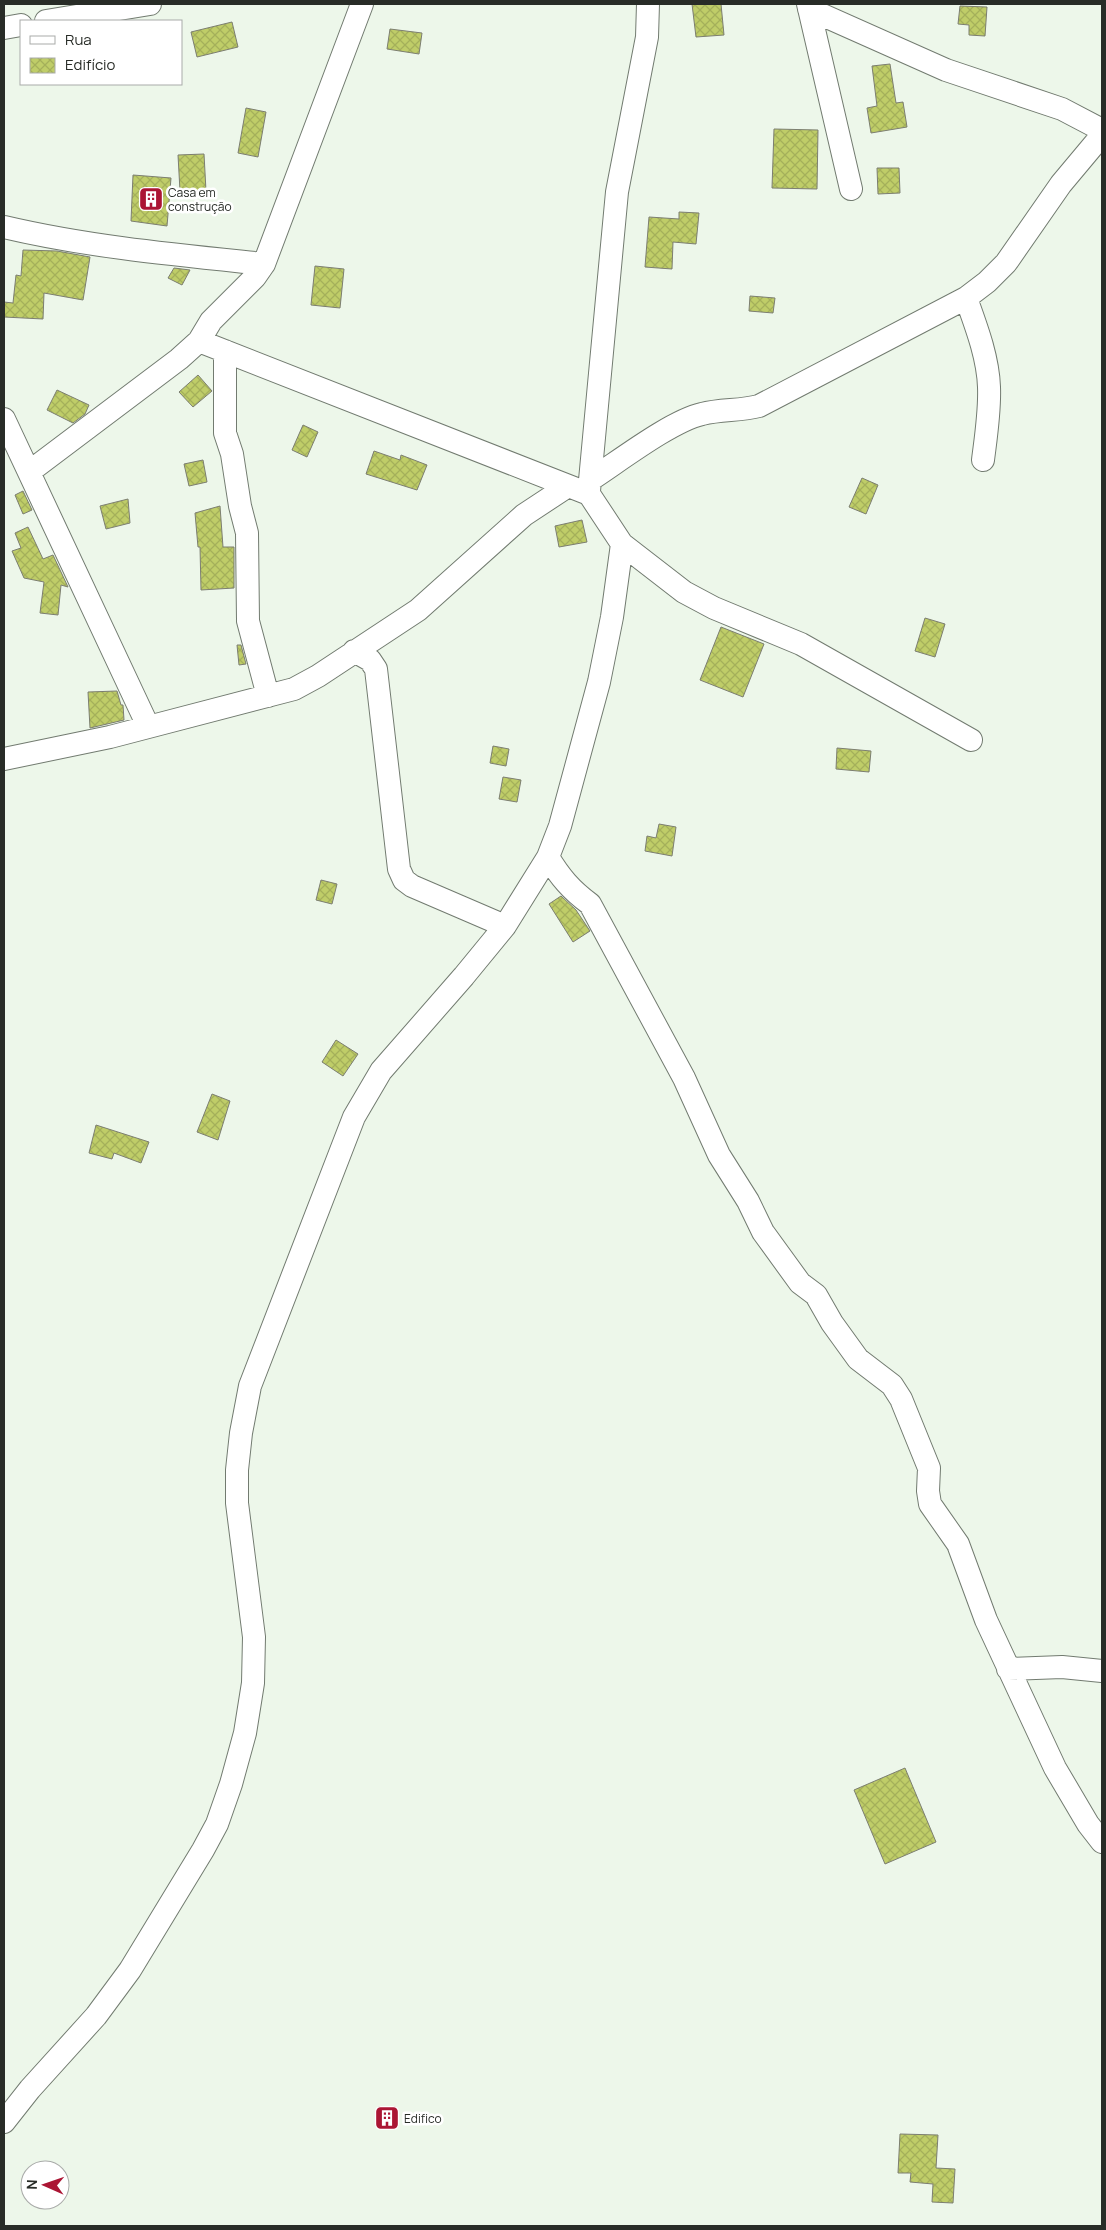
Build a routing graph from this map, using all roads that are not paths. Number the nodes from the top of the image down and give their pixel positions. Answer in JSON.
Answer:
{"nodes":[{"id":1,"x":150,"y":4,"type":"edge"},
{"id":2,"x":362,"y":4,"type":"edge"},
{"id":3,"x":648,"y":4,"type":"edge"},
{"id":4,"x":808,"y":7,"type":"edge"},
{"id":5,"x":52,"y":20,"type":"edge"},
{"id":6,"x":20,"y":26,"type":"edge"},
{"id":7,"x":4,"y":28,"type":"edge"},
{"id":8,"x":1102,"y":130,"type":"edge"},
{"id":9,"x":1102,"y":135,"type":"edge"},
{"id":10,"x":851,"y":189,"type":"dead end"},
{"id":11,"x":4,"y":227,"type":"edge"},
{"id":12,"x":264,"y":264,"type":"junction"},
{"id":13,"x":966,"y":298,"type":"junction"},
{"id":14,"x":199,"y":341,"type":"junction"},
{"id":15,"x":226,"y":351,"type":"junction"},
{"id":16,"x":4,"y":420,"type":"edge"},
{"id":17,"x":15,"y":446,"type":"junction"},
{"id":18,"x":983,"y":460,"type":"dead end"},
{"id":19,"x":4,"y":464,"type":"edge"},
{"id":20,"x":29,"y":472,"type":"junction"},
{"id":21,"x":568,"y":486,"type":"junction"},
{"id":22,"x":589,"y":487,"type":"junction"},
{"id":23,"x":622,"y":544,"type":"junction"},
{"id":24,"x":354,"y":651,"type":"junction"},
{"id":25,"x":268,"y":696,"type":"junction"},
{"id":26,"x":148,"y":726,"type":"junction"},
{"id":27,"x":971,"y":740,"type":"dead end"},
{"id":28,"x":4,"y":758,"type":"edge"},
{"id":29,"x":548,"y":857,"type":"junction"},
{"id":30,"x":505,"y":926,"type":"junction"},
{"id":31,"x":1008,"y":1669,"type":"junction"},
{"id":32,"x":1102,"y":1671,"type":"edge"},
{"id":33,"x":1102,"y":1842,"type":"edge"},
{"id":34,"x":4,"y":2122,"type":"edge"}],
"edges":[{"from":1,"to":5,"type":"street"},
{"from":2,"to":12,"type":"street"},
{"from":3,"to":22,"type":"street"},
{"from":4,"to":8,"type":"street"},
{"from":4,"to":10,"type":"street"},
{"from":6,"to":7,"type":"street"},
{"from":9,"to":13,"type":"street"},
{"from":11,"to":12,"type":"street"},
{"from":12,"to":14,"type":"street"},
{"from":13,"to":18,"type":"street"},
{"from":13,"to":22,"type":"street"},
{"from":14,"to":15,"type":"street"},
{"from":14,"to":20,"type":"street"},
{"from":15,"to":21,"type":"street"},
{"from":15,"to":25,"type":"street"},
{"from":16,"to":17,"type":"street"},
{"from":17,"to":19,"type":"street"},
{"from":17,"to":20,"type":"street"},
{"from":20,"to":26,"type":"street"},
{"from":21,"to":22,"type":"street"},
{"from":21,"to":24,"type":"street"},
{"from":22,"to":23,"type":"street"},
{"from":23,"to":27,"type":"street"},
{"from":23,"to":29,"type":"street"},
{"from":24,"to":25,"type":"street"},
{"from":24,"to":30,"type":"street"},
{"from":25,"to":26,"type":"street"},
{"from":26,"to":28,"type":"street"},
{"from":29,"to":30,"type":"street"},
{"from":29,"to":31,"type":"street"},
{"from":30,"to":34,"type":"street"},
{"from":31,"to":32,"type":"street"},
{"from":31,"to":33,"type":"street"}]}
